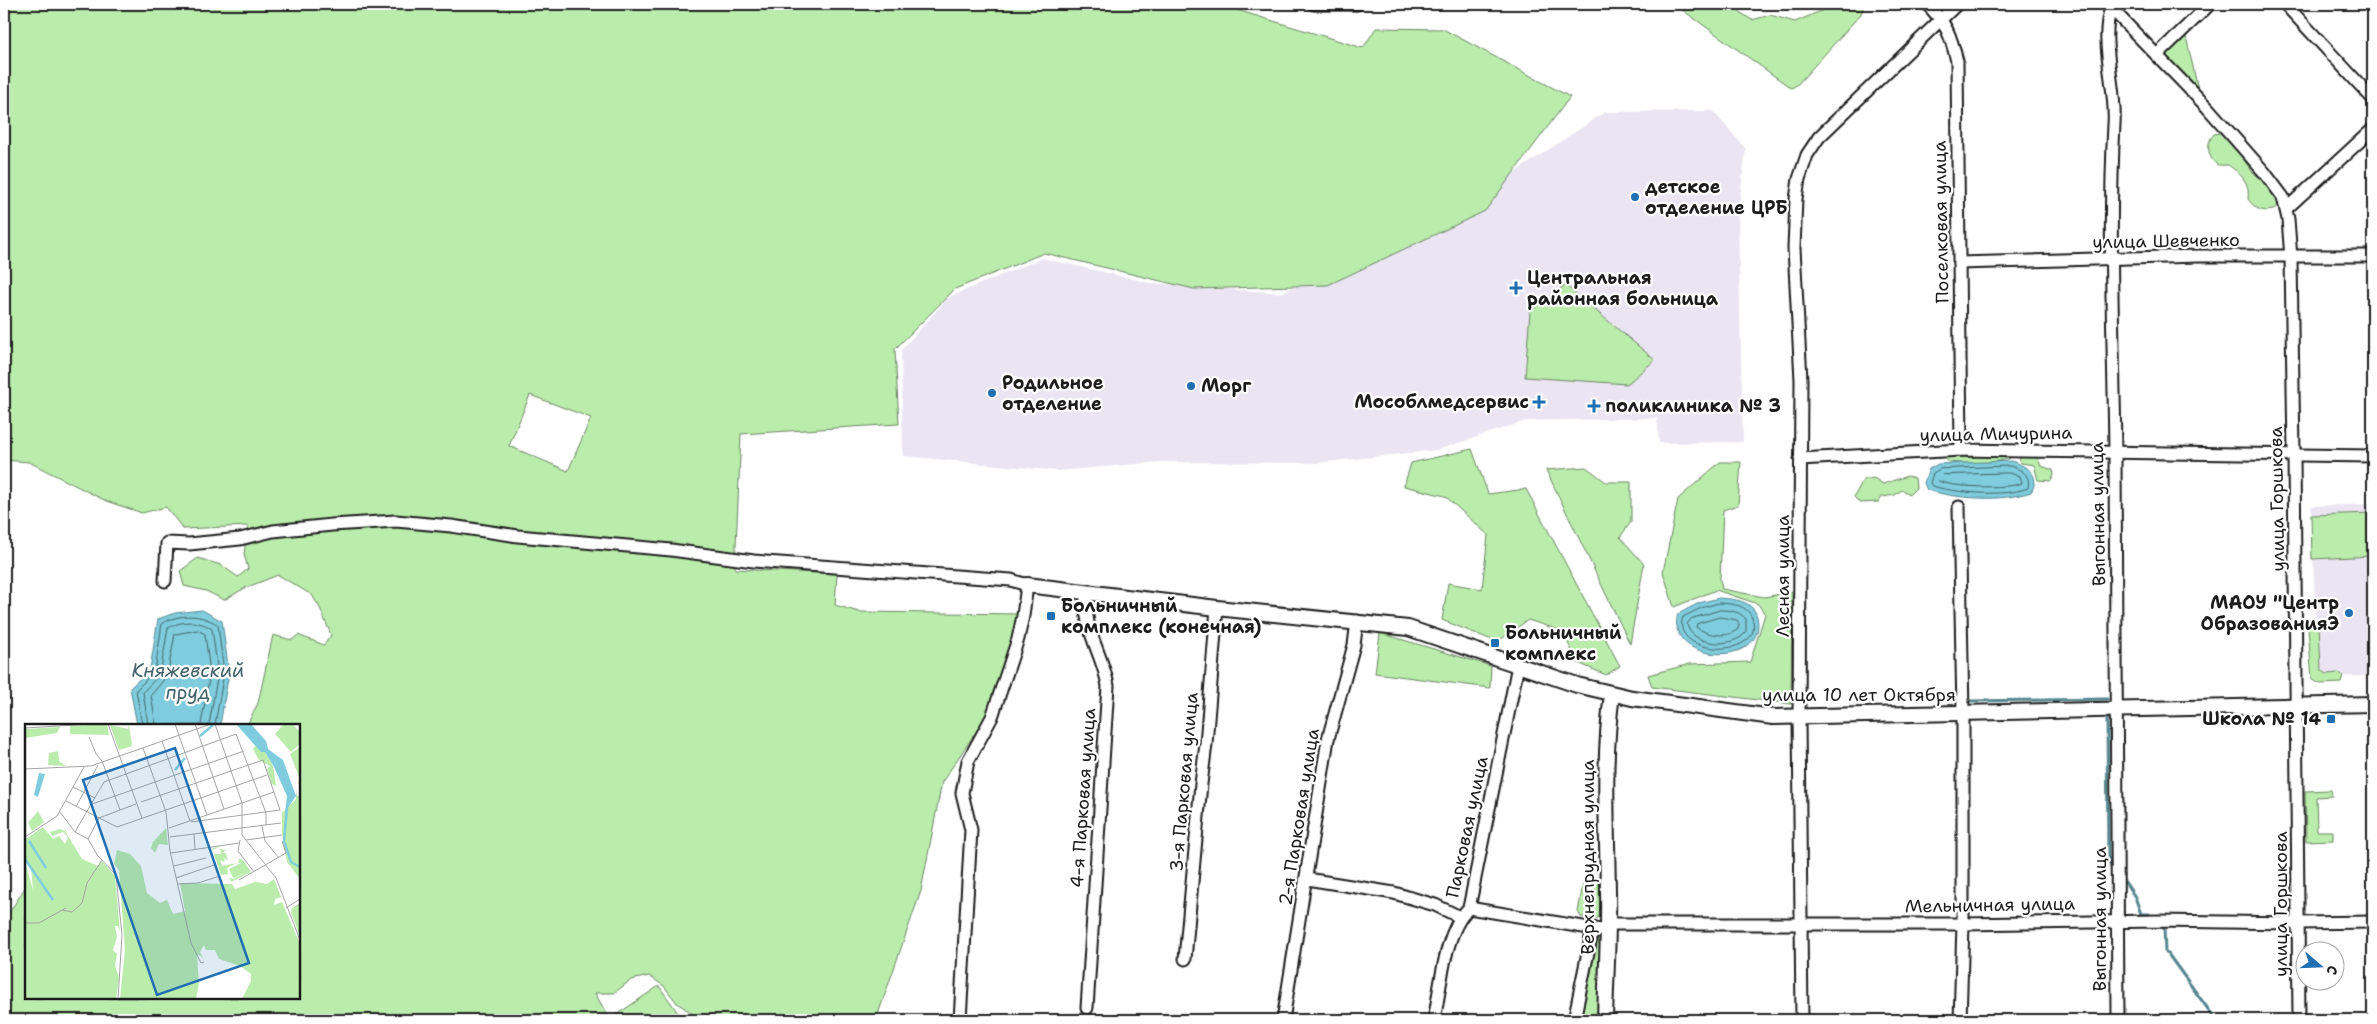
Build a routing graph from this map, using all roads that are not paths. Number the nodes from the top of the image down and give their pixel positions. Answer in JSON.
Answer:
{"nodes":[{"id":1,"x":1314,"y":4,"type":"edge"},
{"id":2,"x":1354,"y":4,"type":"edge"},
{"id":3,"x":1927,"y":4,"type":"edge"},
{"id":4,"x":1957,"y":4,"type":"edge"},
{"id":5,"x":2210,"y":4,"type":"edge"},
{"id":6,"x":2285,"y":4,"type":"edge"},
{"id":7,"x":2109,"y":6,"type":"edge"},
{"id":8,"x":1941,"y":18,"type":"junction"},
{"id":9,"x":2157,"y":55,"type":"junction"},
{"id":10,"x":2373,"y":99,"type":"edge"},
{"id":11,"x":2373,"y":129,"type":"edge"},
{"id":12,"x":2286,"y":209,"type":"junction"},
{"id":13,"x":2373,"y":256,"type":"edge"},
{"id":14,"x":2110,"y":258,"type":"junction"},
{"id":15,"x":2291,"y":258,"type":"junction"},
{"id":16,"x":1959,"y":263,"type":"junction"},
{"id":17,"x":1961,"y":450,"type":"junction"},
{"id":18,"x":2115,"y":452,"type":"junction"},
{"id":19,"x":2294,"y":454,"type":"junction"},
{"id":20,"x":2373,"y":456,"type":"edge"},
{"id":21,"x":1800,"y":459,"type":"junction"},
{"id":22,"x":1959,"y":507,"type":"dead end"},
{"id":23,"x":165,"y":581,"type":"dead end"},
{"id":24,"x":1027,"y":585,"type":"junction"},
{"id":25,"x":1087,"y":593,"type":"junction"},
{"id":26,"x":1217,"y":608,"type":"junction"},
{"id":27,"x":1357,"y":621,"type":"junction"},
{"id":28,"x":1518,"y":665,"type":"junction"},
{"id":29,"x":1612,"y":694,"type":"junction"},
{"id":30,"x":2373,"y":704,"type":"edge"},
{"id":31,"x":2296,"y":705,"type":"junction"},
{"id":32,"x":2116,"y":710,"type":"junction"},
{"id":33,"x":1963,"y":713,"type":"junction"},
{"id":34,"x":1799,"y":718,"type":"junction"},
{"id":35,"x":1307,"y":879,"type":"junction"},
{"id":36,"x":1470,"y":908,"type":"junction"},
{"id":37,"x":1460,"y":917,"type":"junction"},
{"id":38,"x":2118,"y":921,"type":"junction"},
{"id":39,"x":2373,"y":922,"type":"edge"},
{"id":40,"x":2298,"y":923,"type":"junction"},
{"id":41,"x":1802,"y":924,"type":"junction"},
{"id":42,"x":1963,"y":924,"type":"junction"},
{"id":43,"x":1608,"y":927,"type":"junction"},
{"id":44,"x":1593,"y":928,"type":"junction"},
{"id":45,"x":1185,"y":959,"type":"dead end"},
{"id":46,"x":1087,"y":1008,"type":"dead end"},
{"id":47,"x":960,"y":1020,"type":"edge"},
{"id":48,"x":1283,"y":1020,"type":"edge"},
{"id":49,"x":1434,"y":1020,"type":"edge"},
{"id":50,"x":1574,"y":1020,"type":"edge"},
{"id":51,"x":1605,"y":1020,"type":"edge"},
{"id":52,"x":1802,"y":1020,"type":"edge"},
{"id":53,"x":1960,"y":1020,"type":"edge"},
{"id":54,"x":2118,"y":1020,"type":"edge"},
{"id":55,"x":2299,"y":1020,"type":"edge"}],
"edges":[{"from":1,"to":2,"type":"street"},
{"from":3,"to":8,"type":"street","name":"Поселковая улица"},
{"from":4,"to":8,"type":"street","name":"Лесная улица"},
{"from":5,"to":9,"type":"street"},
{"from":6,"to":10,"type":"street"},
{"from":7,"to":9,"type":"street","name":"улица Горшкова"},
{"from":7,"to":14,"type":"street","name":"Выгонная улица"},
{"from":8,"to":16,"type":"street","name":"Поселковая улица"},
{"from":8,"to":21,"type":"street","name":"Лесная улица"},
{"from":9,"to":12,"type":"street","name":"улица Горшкова"},
{"from":11,"to":12,"type":"street"},
{"from":12,"to":15,"type":"street","name":"улица Горшкова"},
{"from":13,"to":15,"type":"street","name":"улица Шевченко"},
{"from":14,"to":15,"type":"street","name":"улица Шевченко"},
{"from":14,"to":16,"type":"street","name":"улица Шевченко"},
{"from":14,"to":18,"type":"street","name":"Выгонная улица"},
{"from":15,"to":19,"type":"street","name":"улица Горшкова"},
{"from":16,"to":17,"type":"street","name":"Поселковая улица"},
{"from":17,"to":18,"type":"street","name":"улица Мичурина"},
{"from":17,"to":21,"type":"street","name":"улица Мичурина"},
{"from":18,"to":19,"type":"street","name":"улица Мичурина"},
{"from":18,"to":32,"type":"street","name":"Выгонная улица"},
{"from":19,"to":20,"type":"street","name":"улица Мичурина"},
{"from":19,"to":31,"type":"street","name":"улица Горшкова"},
{"from":21,"to":34,"type":"street","name":"Лесная улица"},
{"from":22,"to":33,"type":"street"},
{"from":23,"to":24,"type":"street"},
{"from":24,"to":25,"type":"street","name":"улица 10 лет Октября"},
{"from":24,"to":47,"type":"street"},
{"from":25,"to":26,"type":"street","name":"улица 10 лет Октября"},
{"from":25,"to":46,"type":"street","name":"4-я Парковая улица"},
{"from":26,"to":27,"type":"street","name":"улица 10 лет Октября"},
{"from":26,"to":45,"type":"street","name":"3-я Парковая улица"},
{"from":27,"to":28,"type":"street","name":"улица 10 лет Октября"},
{"from":27,"to":35,"type":"street","name":"2-я Парковая улица"},
{"from":28,"to":29,"type":"street","name":"улица 10 лет Октября"},
{"from":28,"to":36,"type":"street","name":"Парковая улица"},
{"from":29,"to":34,"type":"street","name":"улица 10 лет Октября"},
{"from":29,"to":43,"type":"street","name":"Верхнепрудная улица"},
{"from":30,"to":31,"type":"street","name":"улица 10 лет Октября"},
{"from":31,"to":32,"type":"street","name":"улица 10 лет Октября"},
{"from":31,"to":40,"type":"street","name":"улица Горшкова"},
{"from":32,"to":33,"type":"street","name":"улица 10 лет Октября"},
{"from":32,"to":38,"type":"street","name":"Выгонная улица"},
{"from":33,"to":34,"type":"street","name":"улица 10 лет Октября"},
{"from":33,"to":42,"type":"street"},
{"from":34,"to":41,"type":"street","name":"Лесная улица"},
{"from":35,"to":37,"type":"street"},
{"from":35,"to":48,"type":"street","name":"2-я Парковая улица"},
{"from":36,"to":37,"type":"street","name":"Парковая улица"},
{"from":36,"to":44,"type":"street","name":"Мельничная улица"},
{"from":37,"to":49,"type":"street","name":"Парковая улица"},
{"from":38,"to":40,"type":"street","name":"Мельничная улица"},
{"from":38,"to":42,"type":"street","name":"Мельничная улица"},
{"from":38,"to":54,"type":"street","name":"Выгонная улица"},
{"from":39,"to":40,"type":"street","name":"Мельничная улица"},
{"from":40,"to":55,"type":"street","name":"улица Горшкова"},
{"from":41,"to":42,"type":"street","name":"Мельничная улица"},
{"from":41,"to":43,"type":"street","name":"Мельничная улица"},
{"from":41,"to":52,"type":"street","name":"Лесная улица"},
{"from":42,"to":53,"type":"street"},
{"from":43,"to":44,"type":"street","name":"Мельничная улица"},
{"from":43,"to":51,"type":"street","name":"Верхнепрудная улица"},
{"from":44,"to":50,"type":"street"}]}
